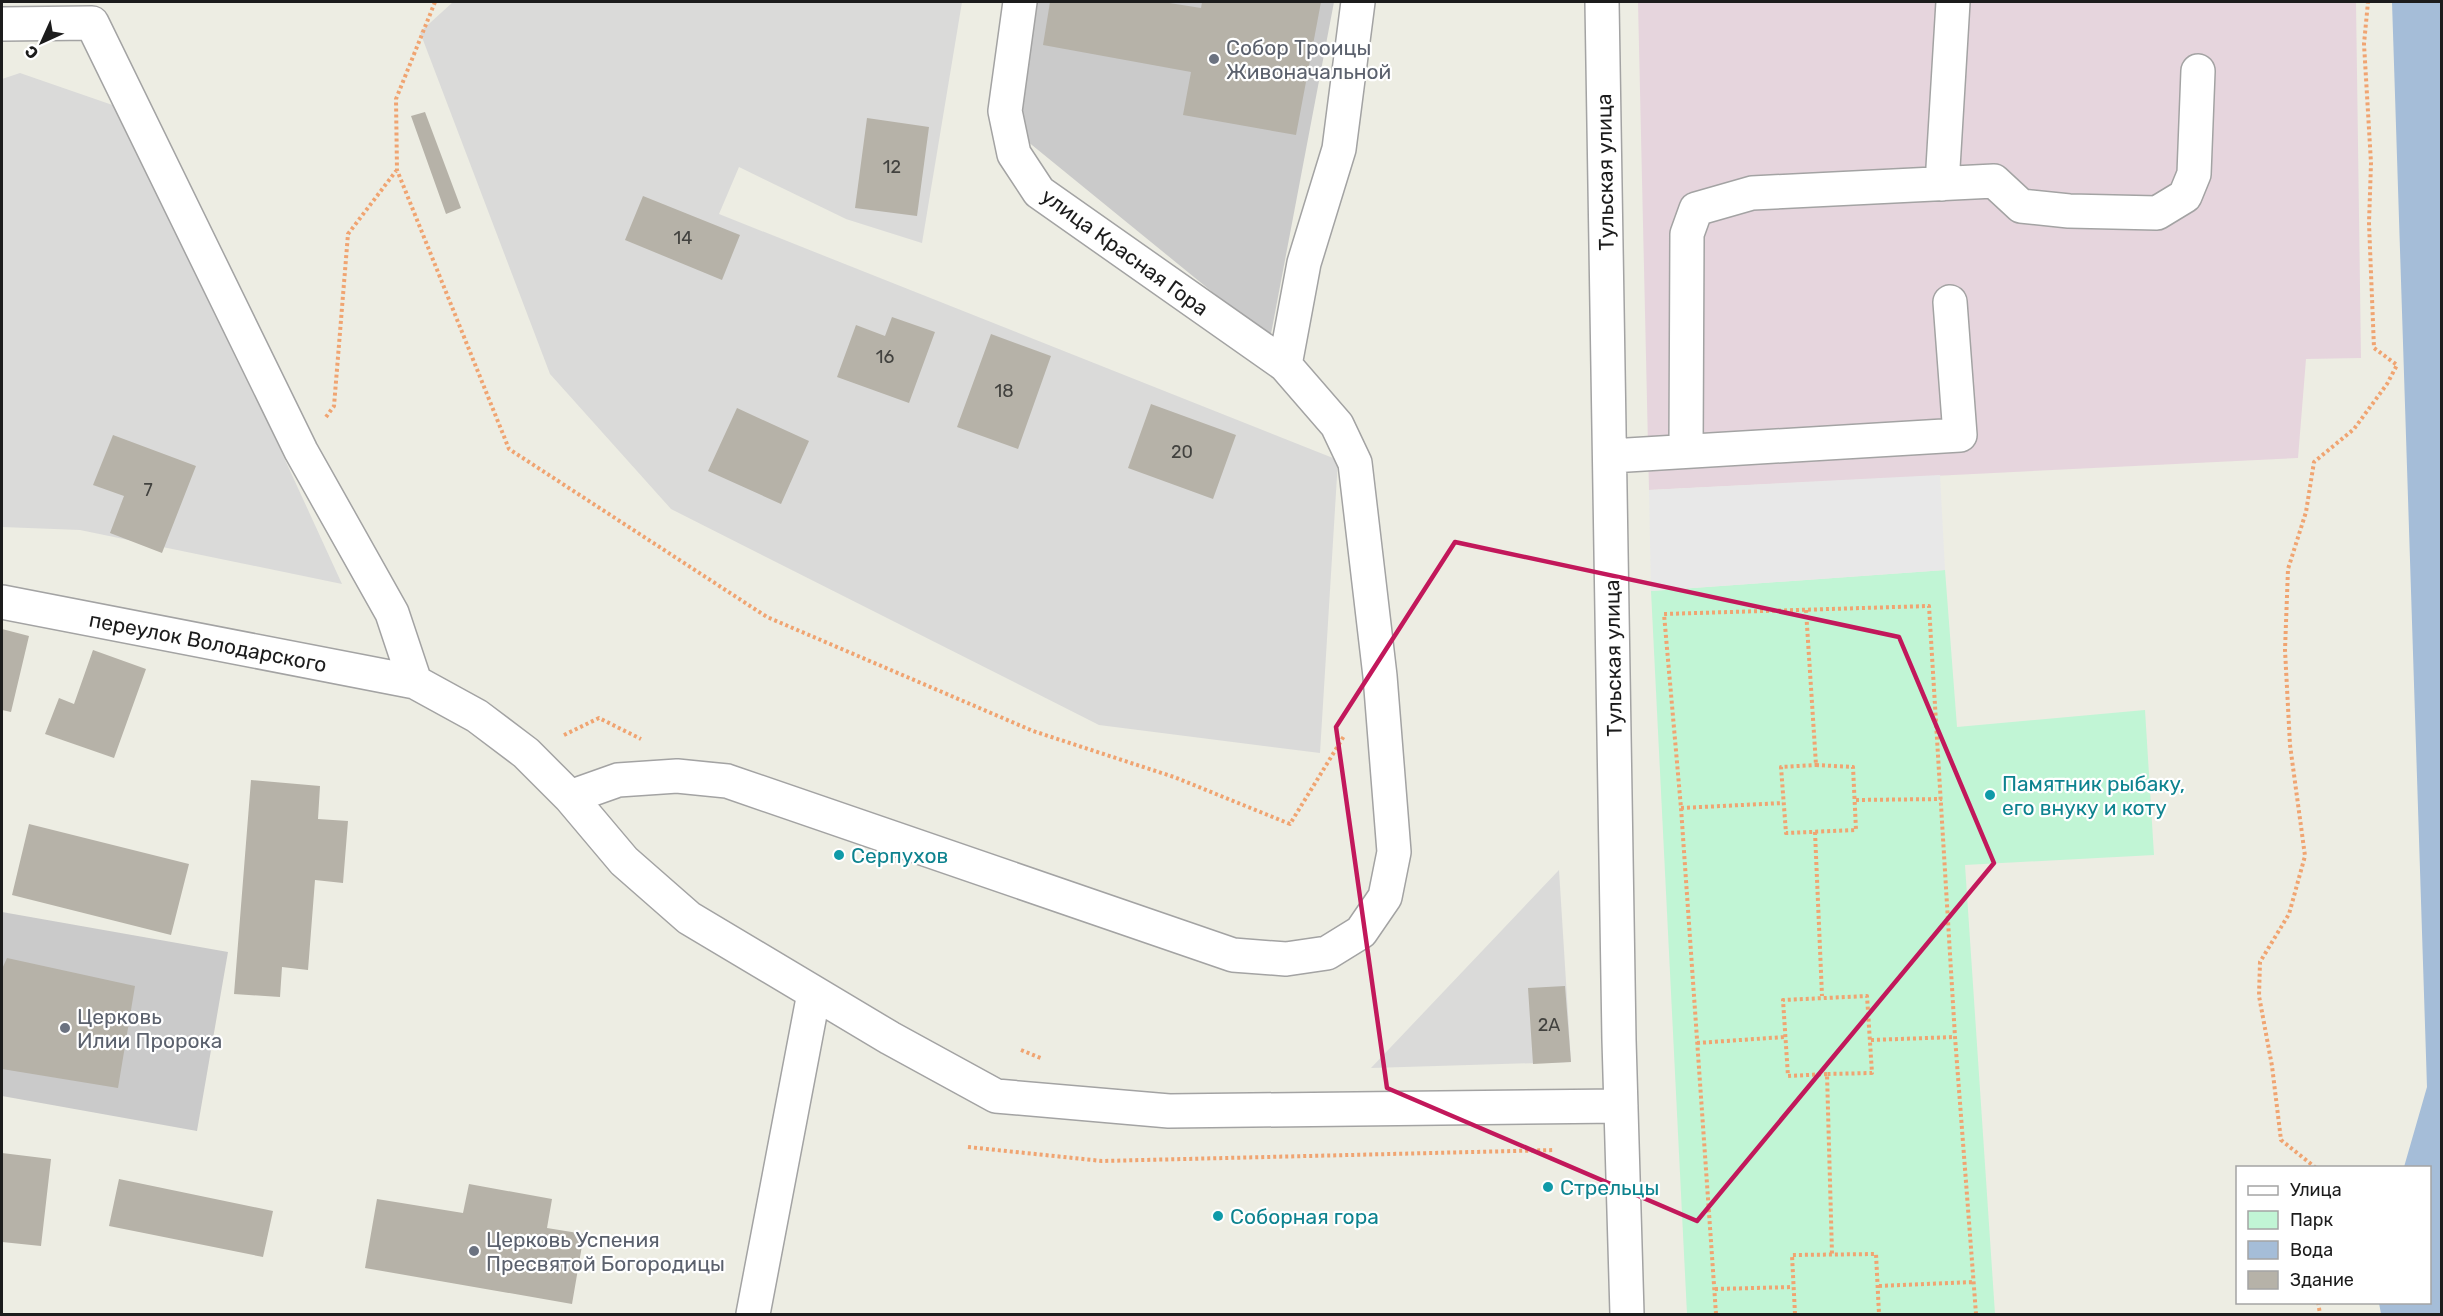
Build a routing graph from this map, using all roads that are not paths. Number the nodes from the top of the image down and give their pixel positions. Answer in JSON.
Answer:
{"nodes":[{"id":1,"x":1020,"y":2,"type":"edge"},
{"id":2,"x":1358,"y":2,"type":"edge"},
{"id":3,"x":1602,"y":2,"type":"edge"},
{"id":4,"x":1953,"y":2,"type":"edge"},
{"id":5,"x":2,"y":24,"type":"edge"},
{"id":6,"x":2198,"y":71,"type":"dead end"},
{"id":7,"x":1942,"y":184,"type":"junction"},
{"id":8,"x":1950,"y":302,"type":"dead end"},
{"id":9,"x":1285,"y":365,"type":"junction"},
{"id":10,"x":1686,"y":450,"type":"junction"},
{"id":11,"x":1611,"y":456,"type":"junction"},
{"id":12,"x":2,"y":602,"type":"edge"},
{"id":13,"x":415,"y":682,"type":"junction"},
{"id":14,"x":570,"y":797,"type":"junction"},
{"id":15,"x":814,"y":993,"type":"junction"},
{"id":16,"x":1621,"y":1106,"type":"junction"},
{"id":17,"x":753,"y":1314,"type":"edge"},
{"id":18,"x":1627,"y":1314,"type":"edge"}],
"edges":[{"from":1,"to":9,"type":"street","name":"улица Красная Гора"},
{"from":2,"to":9,"type":"street"},
{"from":3,"to":11,"type":"street","name":"Тульская улица"},
{"from":4,"to":7,"type":"street"},
{"from":5,"to":13,"type":"street"},
{"from":6,"to":7,"type":"street"},
{"from":7,"to":10,"type":"street"},
{"from":8,"to":10,"type":"street"},
{"from":9,"to":14,"type":"street","name":"улица Красная Гора"},
{"from":10,"to":11,"type":"street"},
{"from":11,"to":16,"type":"street","name":"Тульская улица"},
{"from":12,"to":13,"type":"street","name":"переулок Володарского"},
{"from":13,"to":14,"type":"street","name":"переулок Володарского"},
{"from":14,"to":15,"type":"street","name":"переулок Володарского"},
{"from":15,"to":16,"type":"street","name":"переулок Володарского"},
{"from":15,"to":17,"type":"street"},
{"from":16,"to":18,"type":"street","name":"Тульская улица"}]}
